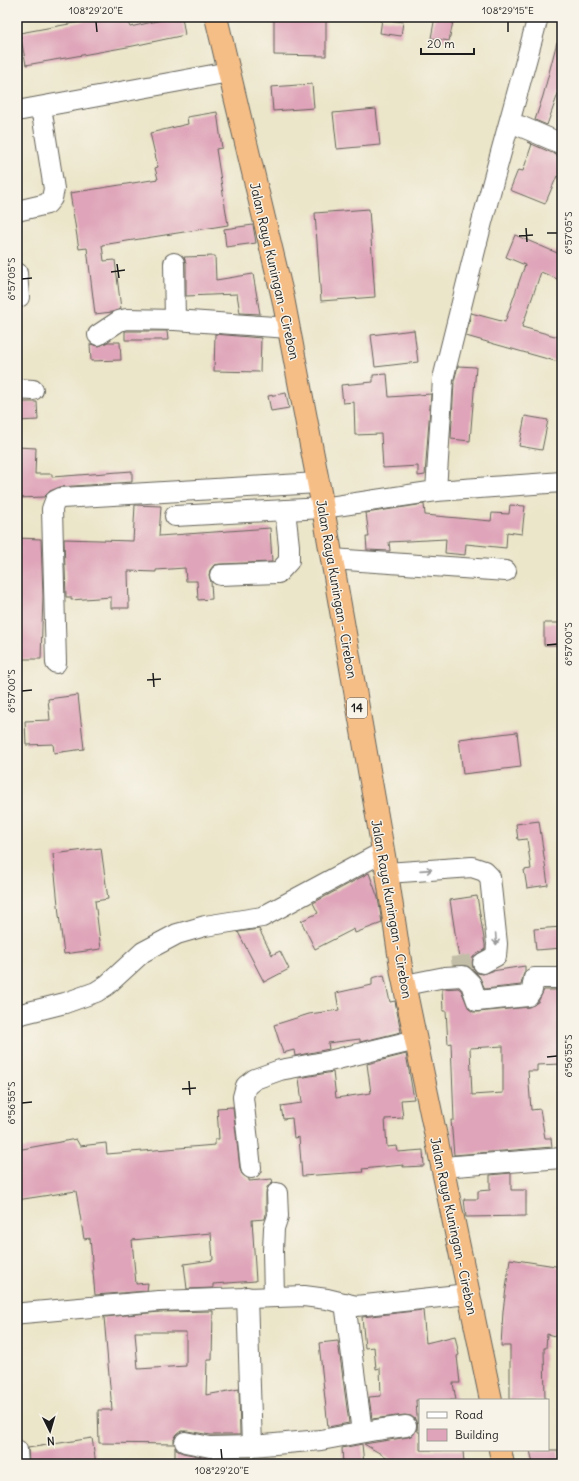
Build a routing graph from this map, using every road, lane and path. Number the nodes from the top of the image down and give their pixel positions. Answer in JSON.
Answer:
{"nodes":[{"id":1,"x":216,"y":17,"type":"edge"},
{"id":2,"x":538,"y":17,"type":"edge"},
{"id":3,"x":229,"y":72,"type":"junction"},
{"id":4,"x":41,"y":107,"type":"junction"},
{"id":5,"x":17,"y":111,"type":"edge"},
{"id":6,"x":520,"y":126,"type":"dead end"},
{"id":7,"x":562,"y":144,"type":"edge"},
{"id":8,"x":17,"y":211,"type":"edge"},
{"id":9,"x":174,"y":263,"type":"dead end"},
{"id":10,"x":17,"y":273,"type":"edge"},
{"id":11,"x":17,"y":298,"type":"edge"},
{"id":12,"x":175,"y":320,"type":"junction"},
{"id":13,"x":289,"y":328,"type":"junction"},
{"id":14,"x":98,"y":335,"type":"dead end"},
{"id":15,"x":562,"y":482,"type":"edge"},
{"id":16,"x":318,"y":483,"type":"junction"},
{"id":17,"x":436,"y":491,"type":"junction"},
{"id":18,"x":323,"y":508,"type":"junction"},
{"id":19,"x":286,"y":510,"type":"junction"},
{"id":20,"x":175,"y":516,"type":"dead end"},
{"id":21,"x":332,"y":559,"type":"junction"},
{"id":22,"x":506,"y":571,"type":"dead end"},
{"id":23,"x":220,"y":575,"type":"dead end"},
{"id":24,"x":56,"y":663,"type":"dead end"},
{"id":25,"x":383,"y":852,"type":"junction"},
{"id":26,"x":387,"y":873,"type":"junction"},
{"id":27,"x":483,"y":963,"type":"tunnel mouth"},
{"id":28,"x":452,"y":967,"type":"tunnel mouth"},
{"id":29,"x":562,"y":978,"type":"edge"},
{"id":30,"x":403,"y":980,"type":"junction"},
{"id":31,"x":17,"y":1015,"type":"edge"},
{"id":32,"x":416,"y":1040,"type":"junction"},
{"id":33,"x":562,"y":1158,"type":"edge"},
{"id":34,"x":442,"y":1167,"type":"junction"},
{"id":35,"x":251,"y":1168,"type":"dead end"},
{"id":36,"x":277,"y":1193,"type":"dead end"},
{"id":37,"x":468,"y":1294,"type":"junction"},
{"id":38,"x":274,"y":1297,"type":"junction"},
{"id":39,"x":247,"y":1298,"type":"junction"},
{"id":40,"x":345,"y":1303,"type":"junction"},
{"id":41,"x":17,"y":1314,"type":"edge"},
{"id":42,"x":491,"y":1399,"type":"edge"},
{"id":43,"x":406,"y":1426,"type":"dead end"},
{"id":44,"x":362,"y":1432,"type":"junction"},
{"id":45,"x":185,"y":1442,"type":"dead end"},
{"id":46,"x":252,"y":1446,"type":"junction"},
{"id":47,"x":17,"y":1450,"type":"edge"},
{"id":48,"x":500,"y":1451,"type":"edge"},
{"id":49,"x":18,"y":1464,"type":"edge"},
{"id":50,"x":503,"y":1464,"type":"edge"}],
"edges":[{"from":1,"to":3,"type":"highway","name":"Jalan Raya Kuningan - Cirebon","number":"14"},
{"from":2,"to":17,"type":"street"},
{"from":3,"to":4,"type":"street"},
{"from":3,"to":13,"type":"highway","name":"Jalan Raya Kuningan - Cirebon","number":"14"},
{"from":4,"to":5,"type":"street"},
{"from":4,"to":8,"type":"street"},
{"from":6,"to":7,"type":"street"},
{"from":9,"to":12,"type":"street"},
{"from":10,"to":11,"type":"street"},
{"from":12,"to":13,"type":"street"},
{"from":12,"to":14,"type":"street"},
{"from":13,"to":16,"type":"highway","name":"Jalan Raya Kuningan - Cirebon","number":"14"},
{"from":15,"to":17,"type":"street"},
{"from":16,"to":18,"type":"highway","name":"Jalan Raya Kuningan - Cirebon","number":"14"},
{"from":16,"to":24,"type":"street"},
{"from":17,"to":18,"type":"street"},
{"from":18,"to":19,"type":"street"},
{"from":18,"to":21,"type":"highway","name":"Jalan Raya Kuningan - Cirebon","number":"14"},
{"from":19,"to":20,"type":"street"},
{"from":19,"to":23,"type":"street"},
{"from":21,"to":22,"type":"street"},
{"from":21,"to":25,"type":"highway","name":"Jalan Raya Kuningan - Cirebon","number":"14"},
{"from":25,"to":26,"type":"highway","name":"Jalan Raya Kuningan - Cirebon","number":"14"},
{"from":25,"to":31,"type":"street"},
{"from":26,"to":27,"type":"street","one_way":true},
{"from":26,"to":30,"type":"highway","name":"Jalan Raya Kuningan - Cirebon","number":"14"},
{"from":28,"to":30,"type":"street"},
{"from":29,"to":30,"type":"street"},
{"from":30,"to":32,"type":"highway","name":"Jalan Raya Kuningan - Cirebon","number":"14"},
{"from":32,"to":34,"type":"highway","name":"Jalan Raya Kuningan - Cirebon","number":"14"},
{"from":32,"to":35,"type":"street"},
{"from":33,"to":34,"type":"street"},
{"from":34,"to":37,"type":"highway","name":"Jalan Raya Kuningan - Cirebon","number":"14"},
{"from":36,"to":38,"type":"street"},
{"from":37,"to":40,"type":"street"},
{"from":37,"to":42,"type":"highway","name":"Jalan Raya Kuningan - Cirebon","number":"14"},
{"from":38,"to":39,"type":"street"},
{"from":38,"to":40,"type":"street"},
{"from":39,"to":41,"type":"street"},
{"from":39,"to":46,"type":"street"},
{"from":40,"to":44,"type":"street"},
{"from":43,"to":44,"type":"street"},
{"from":44,"to":46,"type":"street"},
{"from":45,"to":46,"type":"street"},
{"from":47,"to":49,"type":"street"},
{"from":48,"to":50,"type":"highway"}]}
